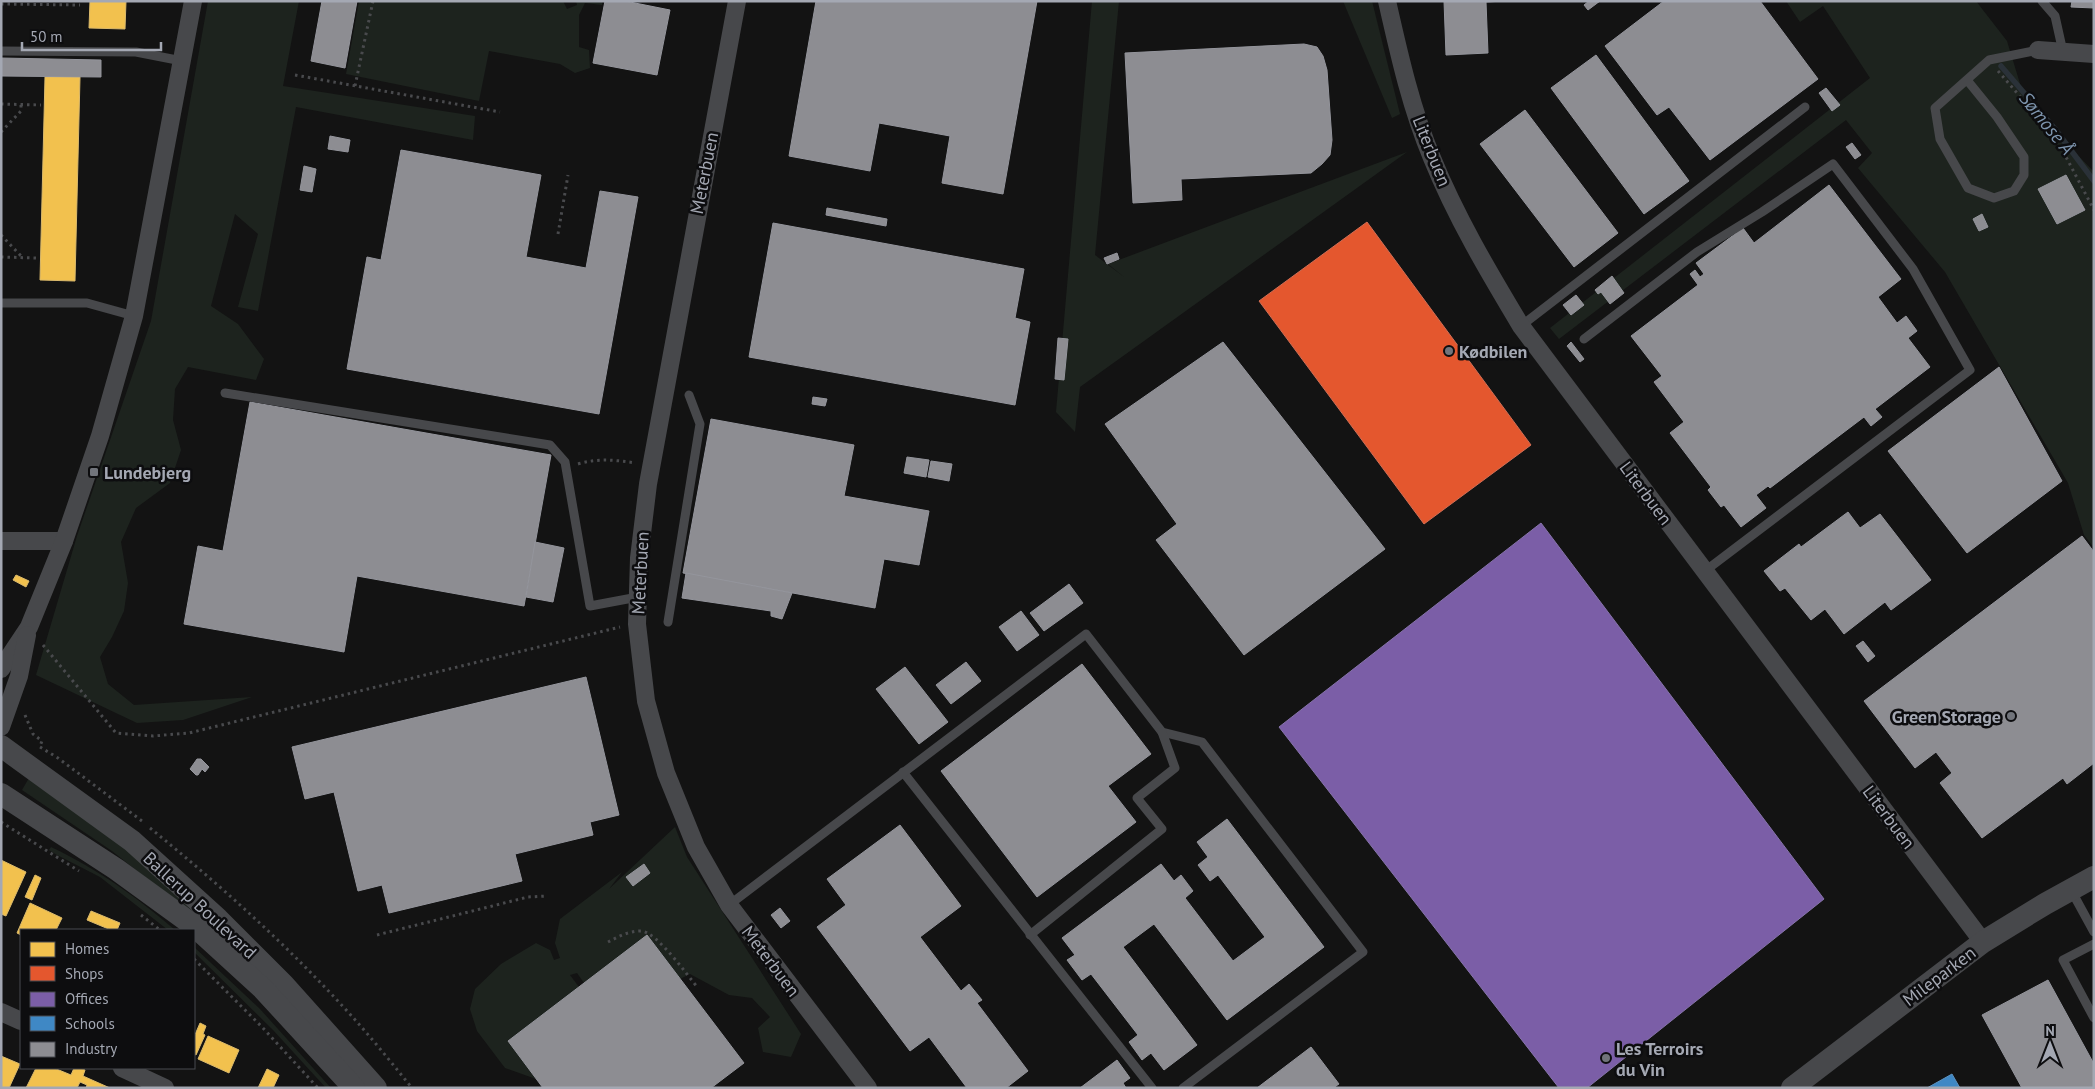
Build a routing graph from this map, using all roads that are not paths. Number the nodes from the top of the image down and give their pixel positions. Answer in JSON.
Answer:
{"nodes":[{"id":1,"x":193,"y":1,"type":"edge"},
{"id":2,"x":736,"y":1,"type":"edge"},
{"id":3,"x":1386,"y":1,"type":"edge"},
{"id":4,"x":2042,"y":1,"type":"edge"},
{"id":5,"x":2038,"y":50,"type":"joint"},
{"id":6,"x":1,"y":51,"type":"edge"},
{"id":7,"x":2063,"y":52,"type":"junction"},
{"id":8,"x":2094,"y":54,"type":"edge"},
{"id":9,"x":182,"y":61,"type":"junction"},
{"id":10,"x":1967,"y":80,"type":"junction"},
{"id":11,"x":1805,"y":107,"type":"dead end"},
{"id":12,"x":1,"y":304,"type":"edge"},
{"id":13,"x":134,"y":316,"type":"junction"},
{"id":14,"x":1521,"y":326,"type":"junction"},
{"id":15,"x":1584,"y":340,"type":"dead end"},
{"id":16,"x":225,"y":393,"type":"dead end"},
{"id":17,"x":689,"y":395,"type":"dead end"},
{"id":18,"x":1,"y":541,"type":"edge"},
{"id":19,"x":64,"y":542,"type":"junction"},
{"id":20,"x":1705,"y":572,"type":"junction"},
{"id":21,"x":638,"y":597,"type":"junction"},
{"id":22,"x":668,"y":622,"type":"dead end"},
{"id":23,"x":28,"y":627,"type":"junction"},
{"id":24,"x":1,"y":669,"type":"edge"},
{"id":25,"x":1,"y":727,"type":"edge"},
{"id":26,"x":1162,"y":732,"type":"junction"},
{"id":27,"x":1,"y":746,"type":"edge"},
{"id":28,"x":902,"y":772,"type":"junction"},
{"id":29,"x":1,"y":794,"type":"edge"},
{"id":30,"x":2094,"y":877,"type":"edge"},
{"id":31,"x":2070,"y":890,"type":"junction"},
{"id":32,"x":728,"y":905,"type":"junction"},
{"id":33,"x":2094,"y":932,"type":"edge"},
{"id":34,"x":1030,"y":935,"type":"junction"},
{"id":35,"x":1983,"y":942,"type":"junction"},
{"id":36,"x":2094,"y":944,"type":"edge"},
{"id":37,"x":1,"y":1012,"type":"edge"},
{"id":38,"x":2094,"y":1018,"type":"edge"},
{"id":39,"x":20,"y":1021,"type":"edge"},
{"id":40,"x":124,"y":1069,"type":"edge"},
{"id":41,"x":165,"y":1088,"type":"edge"},
{"id":42,"x":354,"y":1088,"type":"edge"},
{"id":43,"x":376,"y":1088,"type":"edge"},
{"id":44,"x":868,"y":1088,"type":"edge"},
{"id":45,"x":1152,"y":1088,"type":"edge"},
{"id":46,"x":1183,"y":1088,"type":"edge"},
{"id":47,"x":1792,"y":1088,"type":"edge"}],
"edges":[{"from":1,"to":9,"type":"street"},
{"from":2,"to":21,"type":"street","name":"Meterbuen"},
{"from":3,"to":14,"type":"street","name":"Literbuen"},
{"from":4,"to":7,"type":"lane"},
{"from":5,"to":7,"type":"street"},
{"from":5,"to":10,"type":"lane"},
{"from":6,"to":9,"type":"lane"},
{"from":7,"to":8,"type":"street"},
{"from":9,"to":13,"type":"street"},
{"from":10,"to":10,"type":"lane"},
{"from":11,"to":14,"type":"lane"},
{"from":12,"to":13,"type":"lane"},
{"from":13,"to":19,"type":"street"},
{"from":14,"to":20,"type":"street","name":"Literbuen"},
{"from":15,"to":20,"type":"lane"},
{"from":16,"to":21,"type":"lane"},
{"from":17,"to":22,"type":"lane"},
{"from":18,"to":19,"type":"street"},
{"from":19,"to":23,"type":"street"},
{"from":20,"to":35,"type":"street","name":"Literbuen"},
{"from":21,"to":32,"type":"street","name":"Meterbuen"},
{"from":23,"to":24,"type":"street"},
{"from":23,"to":25,"type":"street"},
{"from":26,"to":28,"type":"lane"},
{"from":26,"to":34,"type":"lane"},
{"from":26,"to":46,"type":"lane"},
{"from":27,"to":43,"type":"street","name":"Ballerup Boulevard"},
{"from":28,"to":32,"type":"lane"},
{"from":28,"to":34,"type":"lane"},
{"from":29,"to":42,"type":"street","name":"Ballerup Boulevard"},
{"from":30,"to":31,"type":"street","name":"Mileparken"},
{"from":31,"to":33,"type":"lane"},
{"from":31,"to":35,"type":"street","name":"Mileparken"},
{"from":32,"to":44,"type":"street","name":"Meterbuen"},
{"from":34,"to":45,"type":"lane"},
{"from":35,"to":47,"type":"street","name":"Mileparken"},
{"from":36,"to":38,"type":"lane"},
{"from":37,"to":39,"type":"street"},
{"from":40,"to":41,"type":"street"}]}
